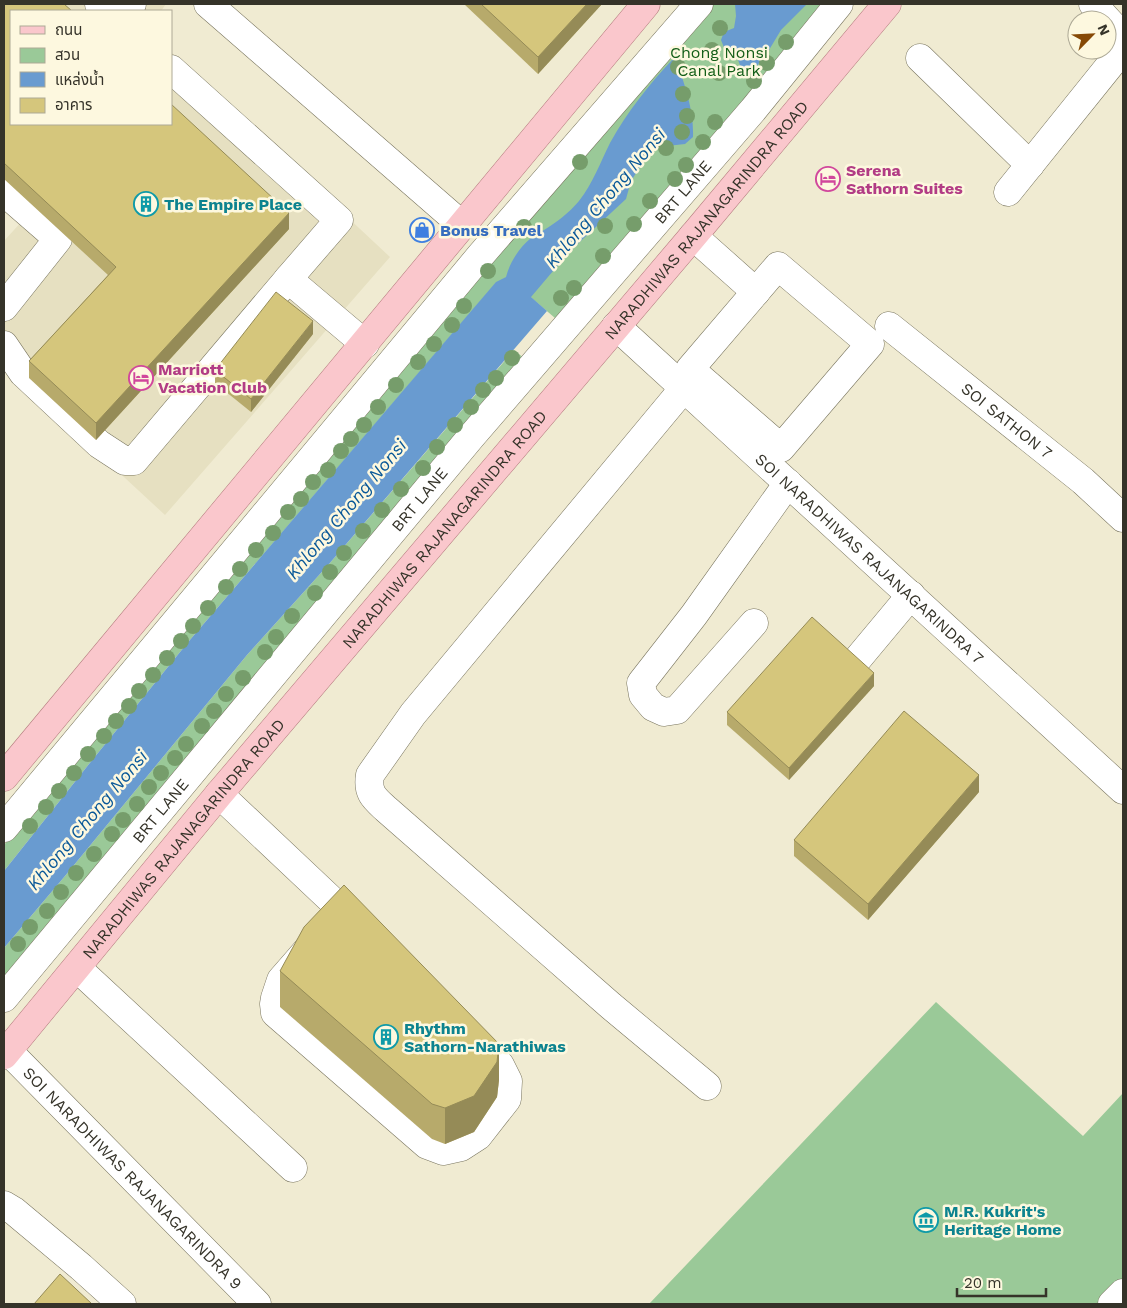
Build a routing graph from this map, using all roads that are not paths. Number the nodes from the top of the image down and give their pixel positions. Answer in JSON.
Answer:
{"nodes":[{"id":1,"x":208,"y":4,"type":"edge"},
{"id":2,"x":646,"y":4,"type":"edge"},
{"id":3,"x":699,"y":4,"type":"edge"},
{"id":4,"x":839,"y":4,"type":"edge"},
{"id":5,"x":887,"y":4,"type":"edge"},
{"id":6,"x":1093,"y":4,"type":"edge"},
{"id":7,"x":1123,"y":37,"type":"edge"},
{"id":8,"x":1123,"y":49,"type":"edge"},
{"id":9,"x":920,"y":58,"type":"dead end"},
{"id":10,"x":172,"y":70,"type":"edge"},
{"id":11,"x":1030,"y":165,"type":"junction"},
{"id":12,"x":4,"y":192,"type":"edge"},
{"id":13,"x":1008,"y":192,"type":"dead end"},
{"id":14,"x":462,"y":225,"type":"junction"},
{"id":15,"x":693,"y":236,"type":"junction"},
{"id":16,"x":288,"y":279,"type":"junction"},
{"id":17,"x":756,"y":292,"type":"junction"},
{"id":18,"x":4,"y":307,"type":"edge"},
{"id":19,"x":616,"y":326,"type":"junction"},
{"id":20,"x":889,"y":326,"type":"dead end"},
{"id":21,"x":365,"y":344,"type":"junction"},
{"id":22,"x":4,"y":345,"type":"edge"},
{"id":23,"x":684,"y":388,"type":"junction"},
{"id":24,"x":788,"y":483,"type":"junction"},
{"id":25,"x":1123,"y":518,"type":"edge"},
{"id":26,"x":911,"y":595,"type":"junction"},
{"id":27,"x":754,"y":623,"type":"dead end"},
{"id":28,"x":856,"y":660,"type":"edge"},
{"id":29,"x":4,"y":778,"type":"edge"},
{"id":30,"x":1123,"y":790,"type":"edge"},
{"id":31,"x":219,"y":794,"type":"junction"},
{"id":32,"x":4,"y":828,"type":"edge"},
{"id":33,"x":342,"y":910,"type":"junction"},
{"id":34,"x":77,"y":968,"type":"junction"},
{"id":35,"x":4,"y":998,"type":"edge"},
{"id":36,"x":6,"y":1053,"type":"edge"},
{"id":37,"x":707,"y":1086,"type":"dead end"},
{"id":38,"x":293,"y":1168,"type":"dead end"},
{"id":39,"x":4,"y":1205,"type":"edge"},
{"id":40,"x":1123,"y":1293,"type":"edge"},
{"id":41,"x":122,"y":1304,"type":"edge"},
{"id":42,"x":257,"y":1304,"type":"edge"},
{"id":43,"x":1112,"y":1304,"type":"edge"}],
"edges":[{"from":1,"to":14,"type":"street"},
{"from":2,"to":14,"type":"main road"},
{"from":3,"to":32,"type":"street"},
{"from":4,"to":35,"type":"street","name":"BRT LANE"},
{"from":5,"to":15,"type":"main road","name":"NARADHIWAS RAJANAGARINDRA ROAD"},
{"from":6,"to":7,"type":"street"},
{"from":8,"to":11,"type":"street"},
{"from":9,"to":11,"type":"street"},
{"from":10,"to":16,"type":"street"},
{"from":11,"to":13,"type":"street"},
{"from":12,"to":18,"type":"street"},
{"from":14,"to":21,"type":"main road"},
{"from":15,"to":17,"type":"street"},
{"from":15,"to":19,"type":"main road","name":"NARADHIWAS RAJANAGARINDRA ROAD"},
{"from":16,"to":21,"type":"street"},
{"from":16,"to":22,"type":"street"},
{"from":17,"to":17,"type":"street"},
{"from":19,"to":23,"type":"street","name":"SOI NARADHIWAS RAJANAGARINDRA 7"},
{"from":19,"to":31,"type":"main road","name":"NARADHIWAS RAJANAGARINDRA ROAD"},
{"from":20,"to":25,"type":"street","name":"SOI SATHON 7"},
{"from":21,"to":29,"type":"main road"},
{"from":23,"to":24,"type":"street","name":"SOI NARADHIWAS RAJANAGARINDRA 7"},
{"from":23,"to":37,"type":"street"},
{"from":24,"to":26,"type":"street","name":"SOI NARADHIWAS RAJANAGARINDRA 7"},
{"from":24,"to":27,"type":"street"},
{"from":26,"to":28,"type":"street"},
{"from":26,"to":30,"type":"street","name":"SOI NARADHIWAS RAJANAGARINDRA 7"},
{"from":31,"to":33,"type":"street"},
{"from":31,"to":34,"type":"main road","name":"NARADHIWAS RAJANAGARINDRA ROAD"},
{"from":33,"to":33,"type":"street"},
{"from":34,"to":36,"type":"main road","name":"NARADHIWAS RAJANAGARINDRA ROAD"},
{"from":34,"to":38,"type":"street"},
{"from":36,"to":42,"type":"street","name":"SOI NARADHIWAS RAJANAGARINDRA 9"},
{"from":39,"to":41,"type":"street"},
{"from":40,"to":43,"type":"street"}]}
